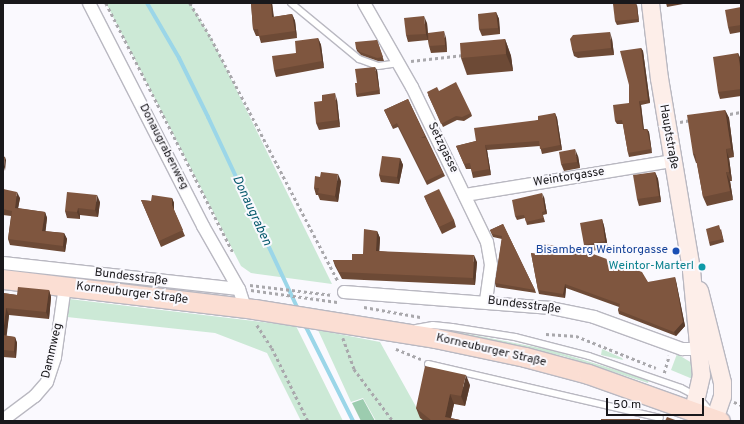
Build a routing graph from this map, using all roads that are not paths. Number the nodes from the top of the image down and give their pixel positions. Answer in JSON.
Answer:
{"nodes":[{"id":1,"x":90,"y":3,"type":"edge"},
{"id":2,"x":291,"y":3,"type":"edge"},
{"id":3,"x":364,"y":3,"type":"edge"},
{"id":4,"x":650,"y":3,"type":"edge"},
{"id":5,"x":398,"y":63,"type":"junction"},
{"id":6,"x":673,"y":162,"type":"junction"},
{"id":7,"x":465,"y":196,"type":"junction"},
{"id":8,"x":3,"y":263,"type":"edge"},
{"id":9,"x":691,"y":270,"type":"junction"},
{"id":10,"x":11,"y":280,"type":"edge"},
{"id":11,"x":64,"y":286,"type":"junction"},
{"id":12,"x":344,"y":292,"type":"road end"},
{"id":13,"x":245,"y":296,"type":"junction"},
{"id":14,"x":486,"y":301,"type":"junction"},
{"id":15,"x":403,"y":332,"type":"junction"},
{"id":16,"x":699,"y":350,"type":"junction"},
{"id":17,"x":428,"y":364,"type":"dead end"},
{"id":18,"x":696,"y":404,"type":"junction"},
{"id":19,"x":662,"y":413,"type":"edge"},
{"id":20,"x":3,"y":420,"type":"edge"},
{"id":21,"x":717,"y":420,"type":"edge"}],
"edges":[{"from":1,"to":13,"type":"street","name":"Donaugrabenweg"},
{"from":2,"to":5,"type":"lane"},
{"from":3,"to":5,"type":"street","name":"Setzgasse"},
{"from":4,"to":6,"type":"main road","name":"Hauptstraße"},
{"from":5,"to":7,"type":"street","name":"Setzgasse"},
{"from":6,"to":7,"type":"street","name":"Weintorgasse"},
{"from":6,"to":9,"type":"main road","name":"Hauptstraße"},
{"from":7,"to":14,"type":"street","name":"Setzgasse"},
{"from":8,"to":13,"type":"street","name":"Bundesstraße"},
{"from":9,"to":16,"type":"main road","name":"Hauptstraße"},
{"from":9,"to":21,"type":"main road","name":"Hauptstraße"},
{"from":10,"to":11,"type":"main road","name":"Korneuburger Straße"},
{"from":11,"to":13,"type":"main road","name":"Korneuburger Straße"},
{"from":11,"to":20,"type":"street","name":"Dammweg"},
{"from":12,"to":14,"type":"street","name":"Bundesstraße"},
{"from":13,"to":15,"type":"main road","name":"Korneuburger Straße"},
{"from":14,"to":16,"type":"street","name":"Bundesstraße"},
{"from":15,"to":18,"type":"lane"},
{"from":15,"to":19,"type":"main road","name":"Korneuburger Straße"},
{"from":16,"to":18,"type":"main road","name":"Hauptstraße"},
{"from":17,"to":19,"type":"lane"},
{"from":18,"to":19,"type":"main road","name":"Korneuburger Straße"},
{"from":18,"to":21,"type":"main road","name":"Korneuburger Straße"}]}
